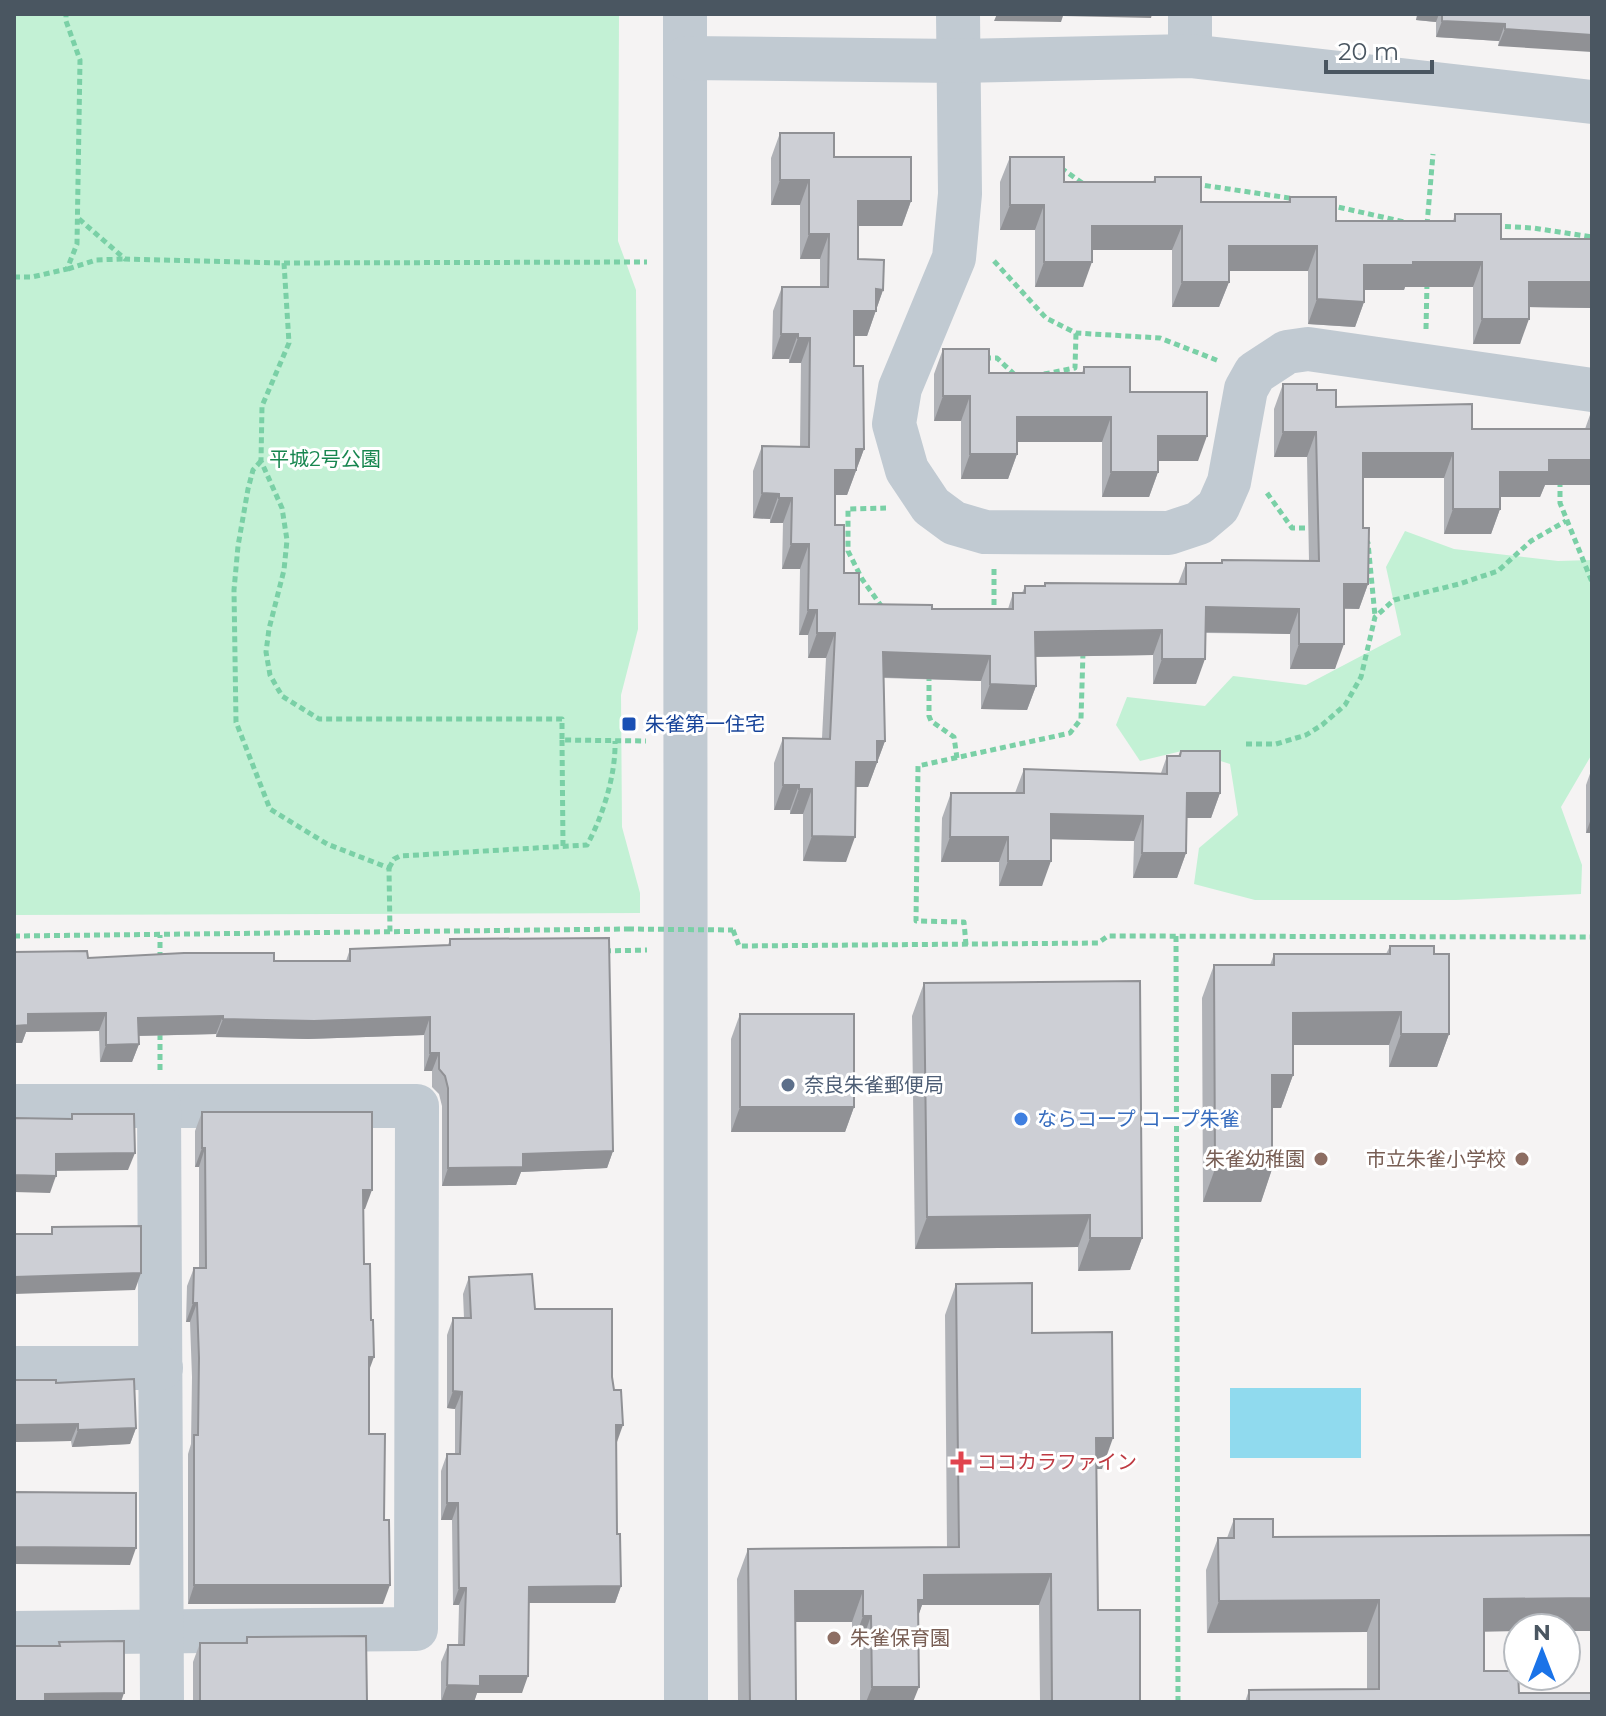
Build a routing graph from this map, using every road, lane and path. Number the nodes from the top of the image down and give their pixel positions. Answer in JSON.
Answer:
{"nodes":[{"id":1,"x":66,"y":14,"type":"edge"},
{"id":2,"x":685,"y":14,"type":"edge"},
{"id":3,"x":958,"y":14,"type":"edge"},
{"id":4,"x":1190,"y":35,"type":"edge"},
{"id":5,"x":686,"y":58,"type":"junction"},
{"id":6,"x":958,"y":61,"type":"junction"},
{"id":7,"x":1592,"y":102,"type":"edge"},
{"id":8,"x":1433,"y":154,"type":"dead end"},
{"id":9,"x":1060,"y":167,"type":"edge"},
{"id":10,"x":1183,"y":183,"type":"edge"},
{"id":11,"x":1098,"y":184,"type":"edge"},
{"id":12,"x":1307,"y":201,"type":"edge"},
{"id":13,"x":1322,"y":203,"type":"edge"},
{"id":14,"x":79,"y":219,"type":"junction"},
{"id":15,"x":1441,"y":226,"type":"edge"},
{"id":16,"x":1486,"y":226,"type":"edge"},
{"id":17,"x":1427,"y":227,"type":"junction"},
{"id":18,"x":1592,"y":237,"type":"edge"},
{"id":19,"x":956,"y":238,"type":"junction"},
{"id":20,"x":125,"y":259,"type":"junction"},
{"id":21,"x":687,"y":262,"type":"junction"},
{"id":22,"x":284,"y":263,"type":"junction"},
{"id":23,"x":67,"y":269,"type":"junction"},
{"id":24,"x":1427,"y":273,"type":"edge"},
{"id":25,"x":14,"y":277,"type":"edge"},
{"id":26,"x":1076,"y":333,"type":"junction"},
{"id":27,"x":983,"y":358,"type":"edge"},
{"id":28,"x":1426,"y":366,"type":"junction"},
{"id":29,"x":1033,"y":376,"type":"edge"},
{"id":30,"x":1252,"y":378,"type":"junction"},
{"id":31,"x":1019,"y":379,"type":"edge"},
{"id":32,"x":1592,"y":390,"type":"edge"},
{"id":33,"x":261,"y":461,"type":"junction"},
{"id":34,"x":1560,"y":473,"type":"edge"},
{"id":35,"x":1229,"y":482,"type":"junction"},
{"id":36,"x":931,"y":506,"type":"junction"},
{"id":37,"x":1566,"y":521,"type":"junction"},
{"id":38,"x":1319,"y":528,"type":"edge"},
{"id":39,"x":994,"y":532,"type":"junction"},
{"id":40,"x":1359,"y":532,"type":"edge"},
{"id":41,"x":1592,"y":582,"type":"edge"},
{"id":42,"x":883,"y":609,"type":"edge"},
{"id":43,"x":981,"y":611,"type":"edge"},
{"id":44,"x":1375,"y":617,"type":"junction"},
{"id":45,"x":1083,"y":642,"type":"edge"},
{"id":46,"x":929,"y":670,"type":"edge"},
{"id":47,"x":562,"y":740,"type":"junction"},
{"id":48,"x":615,"y":741,"type":"junction"},
{"id":49,"x":687,"y":742,"type":"junction"},
{"id":50,"x":1246,"y":744,"type":"dead end"},
{"id":51,"x":957,"y":758,"type":"junction"},
{"id":52,"x":563,"y":846,"type":"junction"},
{"id":53,"x":389,"y":868,"type":"junction"},
{"id":54,"x":471,"y":932,"type":"junction"},
{"id":55,"x":390,"y":933,"type":"junction"},
{"id":56,"x":160,"y":935,"type":"junction"},
{"id":57,"x":14,"y":936,"type":"edge"},
{"id":58,"x":1176,"y":936,"type":"junction"},
{"id":59,"x":1592,"y":937,"type":"edge"},
{"id":60,"x":471,"y":942,"type":"edge"},
{"id":61,"x":966,"y":945,"type":"junction"},
{"id":62,"x":650,"y":950,"type":"dead end"},
{"id":63,"x":590,"y":951,"type":"edge"},
{"id":64,"x":160,"y":966,"type":"edge"},
{"id":65,"x":160,"y":1028,"type":"edge"},
{"id":66,"x":14,"y":1106,"type":"edge"},
{"id":67,"x":159,"y":1106,"type":"junction"},
{"id":68,"x":14,"y":1368,"type":"edge"},
{"id":69,"x":161,"y":1368,"type":"junction"},
{"id":70,"x":14,"y":1633,"type":"edge"},
{"id":71,"x":162,"y":1633,"type":"junction"},
{"id":72,"x":162,"y":1702,"type":"edge"},
{"id":73,"x":686,"y":1702,"type":"edge"},
{"id":74,"x":1178,"y":1702,"type":"edge"}],
"edges":[{"from":1,"to":14,"type":"path"},
{"from":2,"to":5,"type":"street"},
{"from":3,"to":6,"type":"street"},
{"from":4,"to":6,"type":"street"},
{"from":4,"to":7,"type":"street"},
{"from":5,"to":6,"type":"street"},
{"from":5,"to":21,"type":"street"},
{"from":6,"to":19,"type":"street"},
{"from":8,"to":17,"type":"path"},
{"from":9,"to":11,"type":"path"},
{"from":10,"to":12,"type":"path"},
{"from":13,"to":17,"type":"path"},
{"from":14,"to":20,"type":"path"},
{"from":14,"to":23,"type":"path"},
{"from":15,"to":17,"type":"path"},
{"from":16,"to":18,"type":"path"},
{"from":19,"to":26,"type":"path"},
{"from":19,"to":36,"type":"street"},
{"from":20,"to":22,"type":"path"},
{"from":20,"to":23,"type":"path"},
{"from":21,"to":22,"type":"path"},
{"from":21,"to":49,"type":"street"},
{"from":22,"to":33,"type":"path"},
{"from":23,"to":25,"type":"path"},
{"from":24,"to":28,"type":"path"},
{"from":26,"to":29,"type":"path"},
{"from":26,"to":30,"type":"path"},
{"from":27,"to":31,"type":"path"},
{"from":28,"to":30,"type":"street"},
{"from":28,"to":32,"type":"street"},
{"from":30,"to":35,"type":"street"},
{"from":33,"to":47,"type":"path"},
{"from":33,"to":53,"type":"path"},
{"from":34,"to":37,"type":"path"},
{"from":35,"to":38,"type":"path"},
{"from":35,"to":39,"type":"street"},
{"from":36,"to":39,"type":"street"},
{"from":36,"to":42,"type":"path"},
{"from":37,"to":41,"type":"path"},
{"from":37,"to":44,"type":"path"},
{"from":39,"to":43,"type":"path"},
{"from":40,"to":44,"type":"path"},
{"from":44,"to":50,"type":"path"},
{"from":45,"to":51,"type":"path"},
{"from":46,"to":51,"type":"path"},
{"from":47,"to":48,"type":"path"},
{"from":47,"to":52,"type":"path"},
{"from":48,"to":49,"type":"path"},
{"from":48,"to":52,"type":"path"},
{"from":49,"to":73,"type":"street"},
{"from":51,"to":61,"type":"path"},
{"from":52,"to":53,"type":"path"},
{"from":53,"to":55,"type":"path"},
{"from":54,"to":55,"type":"path"},
{"from":54,"to":60,"type":"path"},
{"from":54,"to":61,"type":"path","bridge":true},
{"from":55,"to":56,"type":"path"},
{"from":56,"to":57,"type":"path"},
{"from":56,"to":64,"type":"path"},
{"from":58,"to":59,"type":"path"},
{"from":58,"to":61,"type":"path"},
{"from":58,"to":74,"type":"path"},
{"from":62,"to":63,"type":"path"},
{"from":65,"to":67,"type":"path"},
{"from":66,"to":67,"type":"street"},
{"from":67,"to":69,"type":"street"},
{"from":67,"to":71,"type":"street"},
{"from":68,"to":69,"type":"street"},
{"from":69,"to":71,"type":"street"},
{"from":70,"to":71,"type":"street"},
{"from":71,"to":72,"type":"street"}]}
